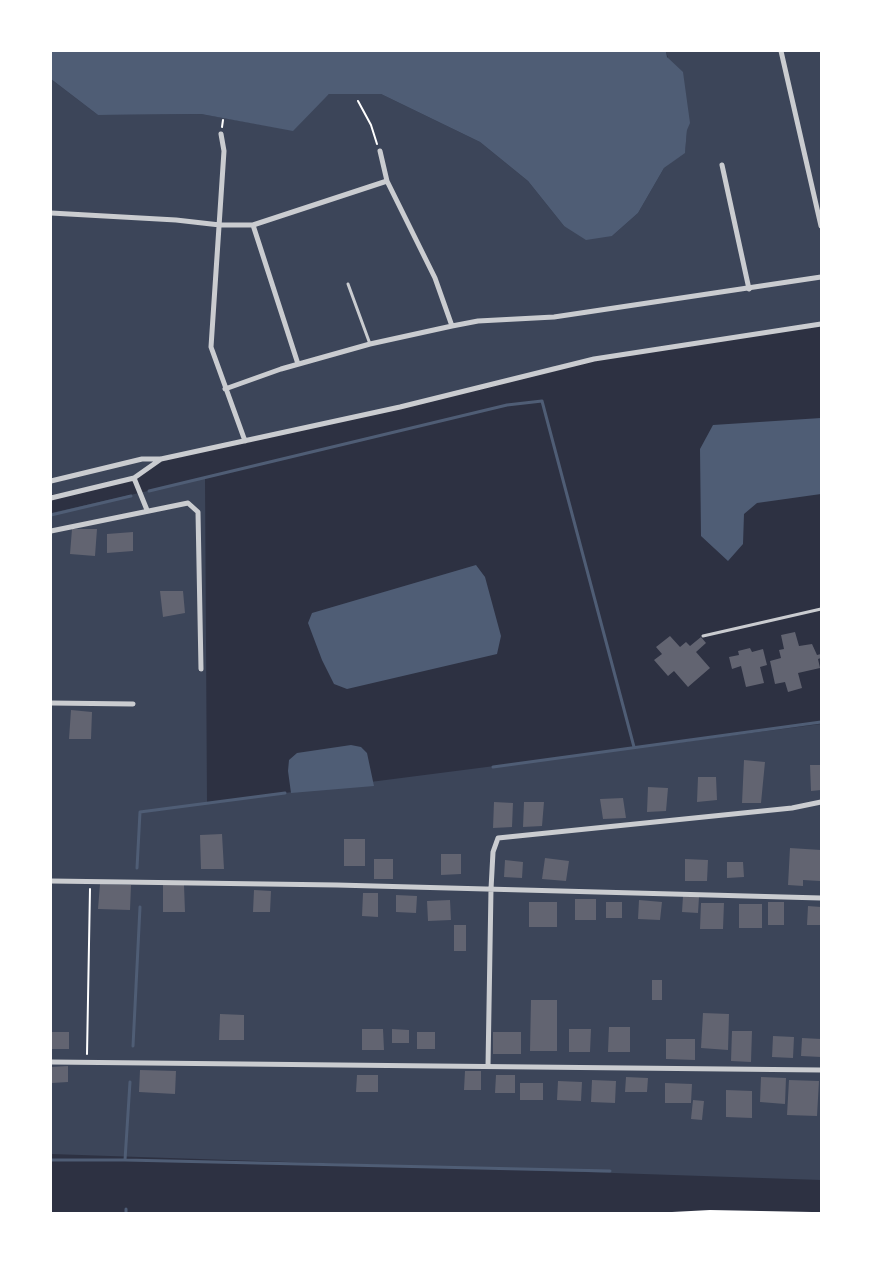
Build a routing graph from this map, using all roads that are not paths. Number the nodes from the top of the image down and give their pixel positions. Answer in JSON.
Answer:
{"nodes":[{"id":1,"x":781,"y":51,"type":"edge"},
{"id":2,"x":221,"y":134,"type":"dead end"},
{"id":3,"x":380,"y":150,"type":"road end"},
{"id":4,"x":722,"y":165,"type":"dead end"},
{"id":5,"x":387,"y":181,"type":"junction"},
{"id":6,"x":51,"y":213,"type":"edge"},
{"id":7,"x":253,"y":224,"type":"junction"},
{"id":8,"x":220,"y":226,"type":"junction"},
{"id":9,"x":821,"y":226,"type":"edge"},
{"id":10,"x":821,"y":277,"type":"edge"},
{"id":11,"x":348,"y":284,"type":"dead end"},
{"id":12,"x":749,"y":289,"type":"junction"},
{"id":13,"x":821,"y":324,"type":"edge"},
{"id":14,"x":452,"y":326,"type":"junction"},
{"id":15,"x":370,"y":344,"type":"junction"},
{"id":16,"x":298,"y":364,"type":"junction"},
{"id":17,"x":225,"y":389,"type":"junction"},
{"id":18,"x":245,"y":441,"type":"junction"},
{"id":19,"x":160,"y":459,"type":"junction"},
{"id":20,"x":134,"y":478,"type":"junction"},
{"id":21,"x":51,"y":481,"type":"edge"},
{"id":22,"x":51,"y":498,"type":"edge"},
{"id":23,"x":147,"y":510,"type":"junction"},
{"id":24,"x":51,"y":531,"type":"edge"},
{"id":25,"x":821,"y":609,"type":"edge"},
{"id":26,"x":703,"y":636,"type":"dead end"},
{"id":27,"x":201,"y":669,"type":"dead end"},
{"id":28,"x":51,"y":703,"type":"edge"},
{"id":29,"x":133,"y":704,"type":"dead end"},
{"id":30,"x":821,"y":802,"type":"edge"},
{"id":31,"x":51,"y":881,"type":"edge"},
{"id":32,"x":490,"y":889,"type":"junction"},
{"id":33,"x":821,"y":898,"type":"edge"},
{"id":34,"x":51,"y":1062,"type":"edge"},
{"id":35,"x":488,"y":1066,"type":"junction"},
{"id":36,"x":821,"y":1070,"type":"edge"}],
"edges":[{"from":1,"to":9,"type":"street"},
{"from":2,"to":8,"type":"street"},
{"from":3,"to":5,"type":"street"},
{"from":4,"to":12,"type":"street"},
{"from":5,"to":7,"type":"street"},
{"from":5,"to":14,"type":"street"},
{"from":6,"to":8,"type":"street"},
{"from":7,"to":8,"type":"street"},
{"from":7,"to":16,"type":"street"},
{"from":8,"to":17,"type":"street"},
{"from":10,"to":12,"type":"street"},
{"from":11,"to":15,"type":"lane"},
{"from":12,"to":14,"type":"street"},
{"from":13,"to":18,"type":"street"},
{"from":14,"to":15,"type":"street"},
{"from":15,"to":16,"type":"street"},
{"from":16,"to":17,"type":"street"},
{"from":17,"to":18,"type":"street"},
{"from":18,"to":19,"type":"street"},
{"from":19,"to":20,"type":"street"},
{"from":19,"to":21,"type":"street"},
{"from":20,"to":22,"type":"street"},
{"from":20,"to":23,"type":"street"},
{"from":23,"to":24,"type":"street"},
{"from":23,"to":27,"type":"street"},
{"from":25,"to":26,"type":"lane"},
{"from":28,"to":29,"type":"street"},
{"from":30,"to":32,"type":"street"},
{"from":31,"to":32,"type":"street"},
{"from":32,"to":33,"type":"street"},
{"from":32,"to":35,"type":"street"},
{"from":34,"to":35,"type":"street"},
{"from":35,"to":36,"type":"street"}]}
